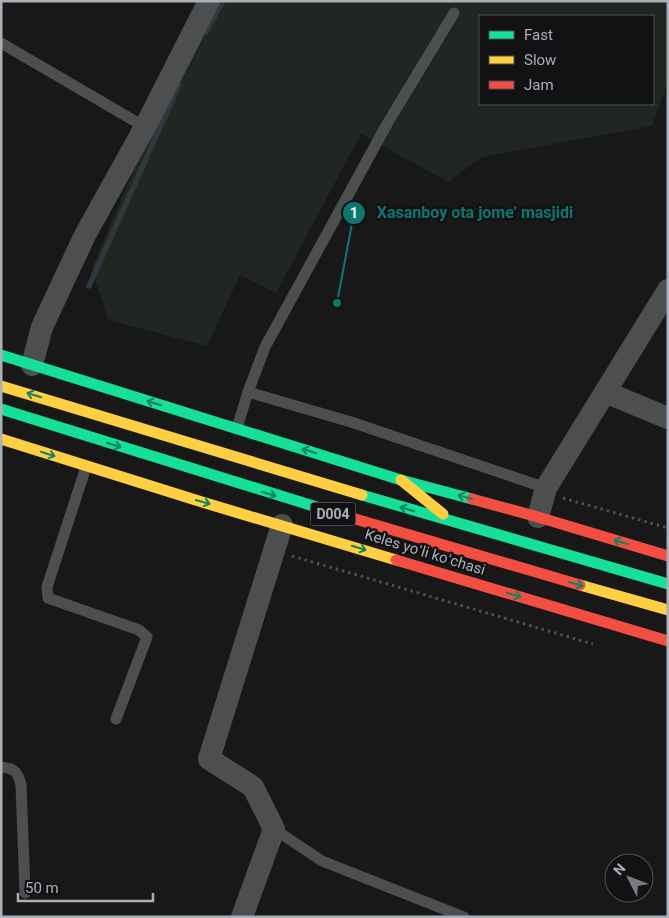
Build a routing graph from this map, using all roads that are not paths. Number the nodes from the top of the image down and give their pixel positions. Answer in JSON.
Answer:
{"nodes":[{"id":1,"x":209,"y":1,"type":"edge"},
{"id":2,"x":454,"y":13,"type":"dead end"},
{"id":3,"x":1,"y":43,"type":"edge"},
{"id":4,"x":145,"y":127,"type":"junction"},
{"id":5,"x":668,"y":290,"type":"edge"},
{"id":6,"x":1,"y":356,"type":"edge"},
{"id":7,"x":32,"y":365,"type":"junction"},
{"id":8,"x":1,"y":386,"type":"edge"},
{"id":9,"x":248,"y":392,"type":"junction"},
{"id":10,"x":605,"y":392,"type":"junction"},
{"id":11,"x":1,"y":409,"type":"edge"},
{"id":12,"x":668,"y":418,"type":"edge"},
{"id":13,"x":237,"y":428,"type":"junction"},
{"id":14,"x":1,"y":439,"type":"edge"},
{"id":15,"x":86,"y":467,"type":"junction"},
{"id":16,"x":402,"y":480,"type":"junction"},
{"id":17,"x":551,"y":492,"type":"junction"},
{"id":18,"x":538,"y":517,"type":"junction"},
{"id":19,"x":454,"y":523,"type":"junction"},
{"id":20,"x":282,"y":525,"type":"junction"},
{"id":21,"x":668,"y":556,"type":"edge"},
{"id":22,"x":668,"y":584,"type":"edge"},
{"id":23,"x":668,"y":610,"type":"edge"},
{"id":24,"x":668,"y":641,"type":"edge"},
{"id":25,"x":116,"y":719,"type":"dead end"},
{"id":26,"x":1,"y":767,"type":"edge"},
{"id":27,"x":274,"y":829,"type":"junction"},
{"id":28,"x":25,"y":893,"type":"dead end"},
{"id":29,"x":242,"y":917,"type":"edge"},
{"id":30,"x":464,"y":917,"type":"edge"}],
"edges":[{"from":1,"to":4,"type":"street"},
{"from":2,"to":9,"type":"lane"},
{"from":3,"to":4,"type":"lane"},
{"from":4,"to":7,"type":"street"},
{"from":5,"to":10,"type":"street"},
{"from":6,"to":7,"type":"main road"},
{"from":13,"to":7,"type":"main road","one_way":true},
{"from":19,"to":8,"type":"main road","number":"D004","one_way":true},
{"from":9,"to":13,"type":"lane"},
{"from":9,"to":17,"type":"lane"},
{"from":10,"to":12,"type":"street"},
{"from":10,"to":17,"type":"street"},
{"from":11,"to":23,"type":"main road","name":"Keles yoʻli koʻchasi","number":"D004","one_way":true},
{"from":16,"to":13,"type":"main road","one_way":true},
{"from":14,"to":15,"type":"main road","name":"Keles yoʻli koʻchasi","one_way":true},
{"from":15,"to":20,"type":"main road","name":"Keles yoʻli koʻchasi","one_way":true},
{"from":15,"to":25,"type":"lane"},
{"from":18,"to":16,"type":"main road","one_way":true},
{"from":16,"to":19,"type":"main road"},
{"from":17,"to":18,"type":"street"},
{"from":21,"to":18,"type":"main road","one_way":true},
{"from":19,"to":22,"type":"main road","number":"D004"},
{"from":20,"to":24,"type":"main road","name":"Keles yoʻli koʻchasi","one_way":true},
{"from":20,"to":27,"type":"street"},
{"from":26,"to":28,"type":"lane"},
{"from":27,"to":29,"type":"street"},
{"from":27,"to":30,"type":"lane"}]}
